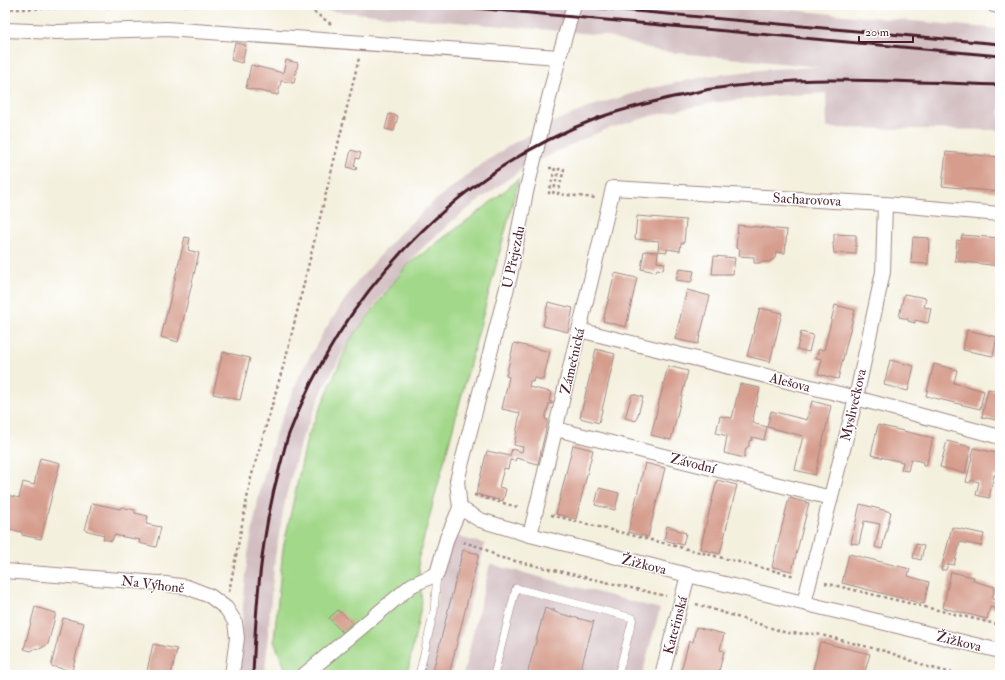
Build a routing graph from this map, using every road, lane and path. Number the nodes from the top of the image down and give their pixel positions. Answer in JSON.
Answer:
{"nodes":[{"id":1,"x":196,"y":5,"type":"edge"},
{"id":2,"x":304,"y":5,"type":"edge"},
{"id":3,"x":574,"y":5,"type":"edge"},
{"id":4,"x":994,"y":5,"type":"edge"},
{"id":5,"x":1000,"y":6,"type":"edge"},
{"id":6,"x":5,"y":8,"type":"edge"},
{"id":7,"x":5,"y":30,"type":"edge"},
{"id":8,"x":345,"y":42,"type":"junction"},
{"id":9,"x":363,"y":42,"type":"junction"},
{"id":10,"x":559,"y":57,"type":"junction"},
{"id":11,"x":547,"y":174,"type":"dead end"},
{"id":12,"x":611,"y":194,"type":"junction"},
{"id":13,"x":885,"y":204,"type":"junction"},
{"id":14,"x":1000,"y":214,"type":"edge"},
{"id":15,"x":579,"y":330,"type":"junction"},
{"id":16,"x":856,"y":398,"type":"junction"},
{"id":17,"x":556,"y":429,"type":"junction"},
{"id":18,"x":1000,"y":437,"type":"edge"},
{"id":19,"x":469,"y":494,"type":"dead end"},
{"id":20,"x":831,"y":498,"type":"junction"},
{"id":21,"x":460,"y":508,"type":"junction"},
{"id":22,"x":536,"y":511,"type":"junction"},
{"id":23,"x":530,"y":535,"type":"junction"},
{"id":24,"x":5,"y":571,"type":"edge"},
{"id":25,"x":438,"y":574,"type":"junction"},
{"id":26,"x":688,"y":575,"type":"junction"},
{"id":27,"x":810,"y":580,"type":"junction"},
{"id":28,"x":804,"y":604,"type":"junction"},
{"id":29,"x":226,"y":608,"type":"junction"},
{"id":30,"x":1000,"y":626,"type":"edge"},
{"id":31,"x":1000,"y":651,"type":"edge"},
{"id":32,"x":888,"y":652,"type":"dead end"},
{"id":33,"x":232,"y":675,"type":"edge"},
{"id":34,"x":304,"y":675,"type":"edge"},
{"id":35,"x":419,"y":675,"type":"edge"},
{"id":36,"x":494,"y":675,"type":"edge"},
{"id":37,"x":618,"y":675,"type":"edge"},
{"id":38,"x":662,"y":675,"type":"edge"},
{"id":39,"x":961,"y":675,"type":"edge"}],
"edges":[{"from":1,"to":6,"type":"path"},
{"from":2,"to":8,"type":"path"},
{"from":3,"to":10,"type":"street","name":"U Přejezdu"},
{"from":4,"to":5,"type":"street"},
{"from":7,"to":8,"type":"street"},
{"from":8,"to":9,"type":"street"},
{"from":9,"to":10,"type":"street"},
{"from":9,"to":29,"type":"path"},
{"from":10,"to":21,"type":"street","name":"U Přejezdu"},
{"from":11,"to":12,"type":"path"},
{"from":12,"to":13,"type":"street","name":"Sacharovova"},
{"from":12,"to":15,"type":"street","name":"Zámečnická"},
{"from":13,"to":14,"type":"street","name":"Sacharovova"},
{"from":13,"to":16,"type":"street","name":"Myslivečkova"},
{"from":15,"to":16,"type":"street","name":"Alešova"},
{"from":15,"to":17,"type":"street","name":"Zámečnická"},
{"from":16,"to":18,"type":"street","name":"Alešova"},
{"from":16,"to":20,"type":"street","name":"Myslivečkova"},
{"from":17,"to":20,"type":"street","name":"Závodní"},
{"from":17,"to":22,"type":"street","name":"Zámečnická"},
{"from":19,"to":22,"type":"path"},
{"from":20,"to":27,"type":"street","name":"Myslivečkova"},
{"from":21,"to":23,"type":"street","name":"Žižkova"},
{"from":21,"to":25,"type":"street"},
{"from":22,"to":23,"type":"street","name":"Zámečnická"},
{"from":22,"to":27,"type":"path"},
{"from":23,"to":26,"type":"street","name":"Žižkova"},
{"from":24,"to":29,"type":"street","name":"Na Výhoně"},
{"from":25,"to":34,"type":"street"},
{"from":25,"to":35,"type":"lane"},
{"from":26,"to":28,"type":"street","name":"Žižkova"},
{"from":26,"to":38,"type":"street","name":"Kateřinská"},
{"from":27,"to":28,"type":"street","name":"Myslivečkova"},
{"from":27,"to":30,"type":"path"},
{"from":28,"to":31,"type":"street","name":"Žižkova"},
{"from":29,"to":33,"type":"street","name":"Na Výhoně"},
{"from":32,"to":39,"type":"path"},
{"from":36,"to":37,"type":"lane"}]}
